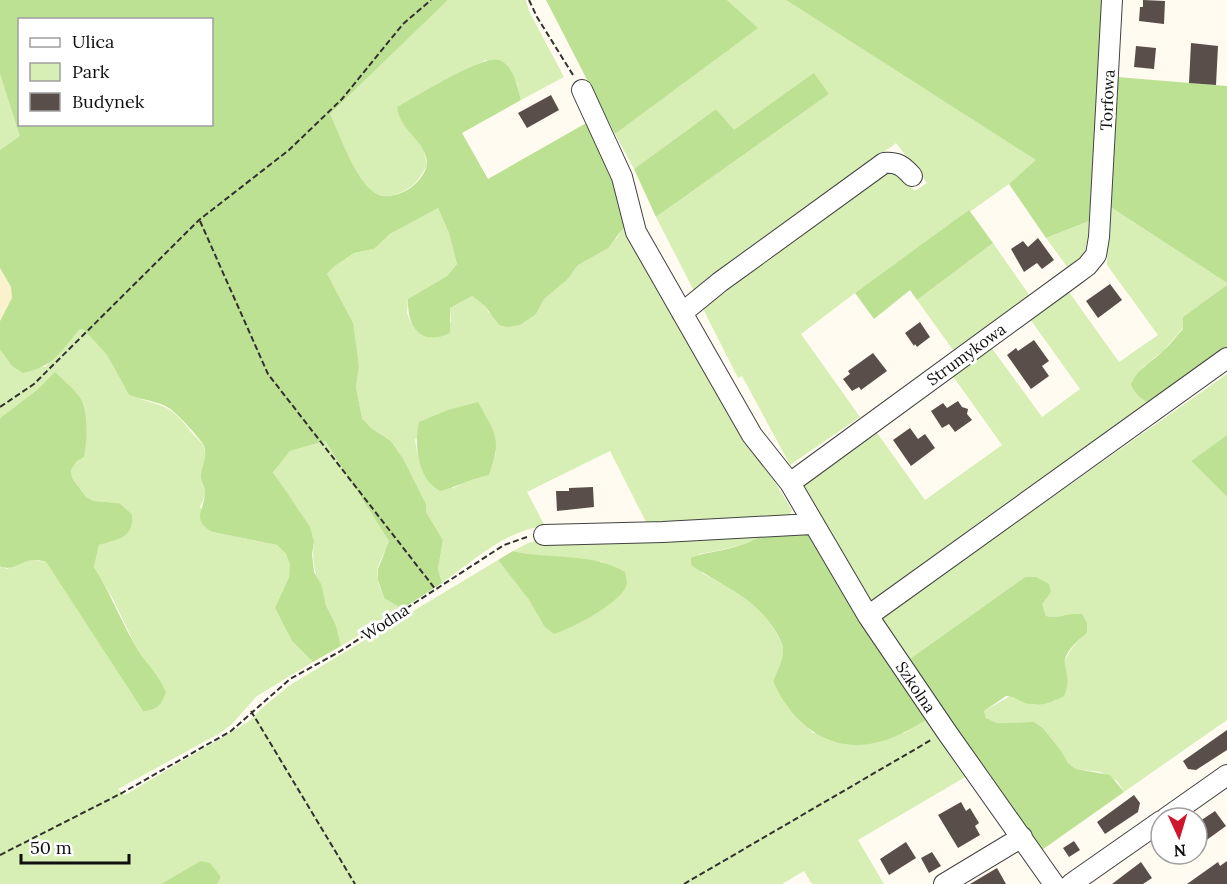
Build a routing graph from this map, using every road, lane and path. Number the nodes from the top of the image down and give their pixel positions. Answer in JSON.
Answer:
{"nodes":[{"id":1,"x":431,"y":0,"type":"edge"},
{"id":2,"x":530,"y":0,"type":"edge"},
{"id":3,"x":1112,"y":0,"type":"edge"},
{"id":4,"x":582,"y":90,"type":"joint"},
{"id":5,"x":912,"y":176,"type":"dead end"},
{"id":6,"x":1102,"y":200,"type":"joint"},
{"id":7,"x":199,"y":220,"type":"junction"},
{"id":8,"x":682,"y":313,"type":"junction"},
{"id":9,"x":1227,"y":358,"type":"edge"},
{"id":10,"x":0,"y":407,"type":"edge"},
{"id":11,"x":790,"y":483,"type":"junction"},
{"id":12,"x":812,"y":524,"type":"junction"},
{"id":13,"x":544,"y":535,"type":"joint"},
{"id":14,"x":436,"y":590,"type":"junction"},
{"id":15,"x":868,"y":616,"type":"junction"},
{"id":16,"x":251,"y":711,"type":"junction"},
{"id":17,"x":946,"y":731,"type":"junction"},
{"id":18,"x":1227,"y":775,"type":"edge"},
{"id":19,"x":1183,"y":806,"type":"edge"},
{"id":20,"x":1149,"y":829,"type":"edge"},
{"id":21,"x":1022,"y":837,"type":"junction"},
{"id":22,"x":0,"y":855,"type":"edge"},
{"id":23,"x":355,"y":884,"type":"edge"},
{"id":24,"x":684,"y":884,"type":"edge"},
{"id":25,"x":944,"y":884,"type":"edge"},
{"id":26,"x":1054,"y":884,"type":"edge"},
{"id":27,"x":1071,"y":884,"type":"edge"}],
"edges":[{"from":1,"to":7,"type":"path"},
{"from":2,"to":4,"type":"path"},
{"from":3,"to":6,"type":"street","name":"Torfowa"},
{"from":4,"to":8,"type":"street","name":"Szkolna"},
{"from":5,"to":8,"type":"street"},
{"from":6,"to":11,"type":"street","name":"Strumykowa"},
{"from":7,"to":10,"type":"path"},
{"from":7,"to":14,"type":"path"},
{"from":8,"to":11,"type":"street","name":"Szkolna"},
{"from":9,"to":15,"type":"street"},
{"from":11,"to":12,"type":"street","name":"Szkolna"},
{"from":12,"to":13,"type":"street"},
{"from":12,"to":15,"type":"street","name":"Szkolna"},
{"from":13,"to":14,"type":"path","name":"Wodna"},
{"from":14,"to":16,"type":"path","name":"Wodna"},
{"from":15,"to":17,"type":"street","name":"Szkolna"},
{"from":16,"to":22,"type":"path","name":"Wodna"},
{"from":16,"to":23,"type":"path"},
{"from":17,"to":21,"type":"street","name":"Szkolna"},
{"from":17,"to":24,"type":"path"},
{"from":18,"to":19,"type":"street"},
{"from":20,"to":27,"type":"street"},
{"from":21,"to":25,"type":"street"},
{"from":21,"to":26,"type":"street","name":"Szkolna"}]}
